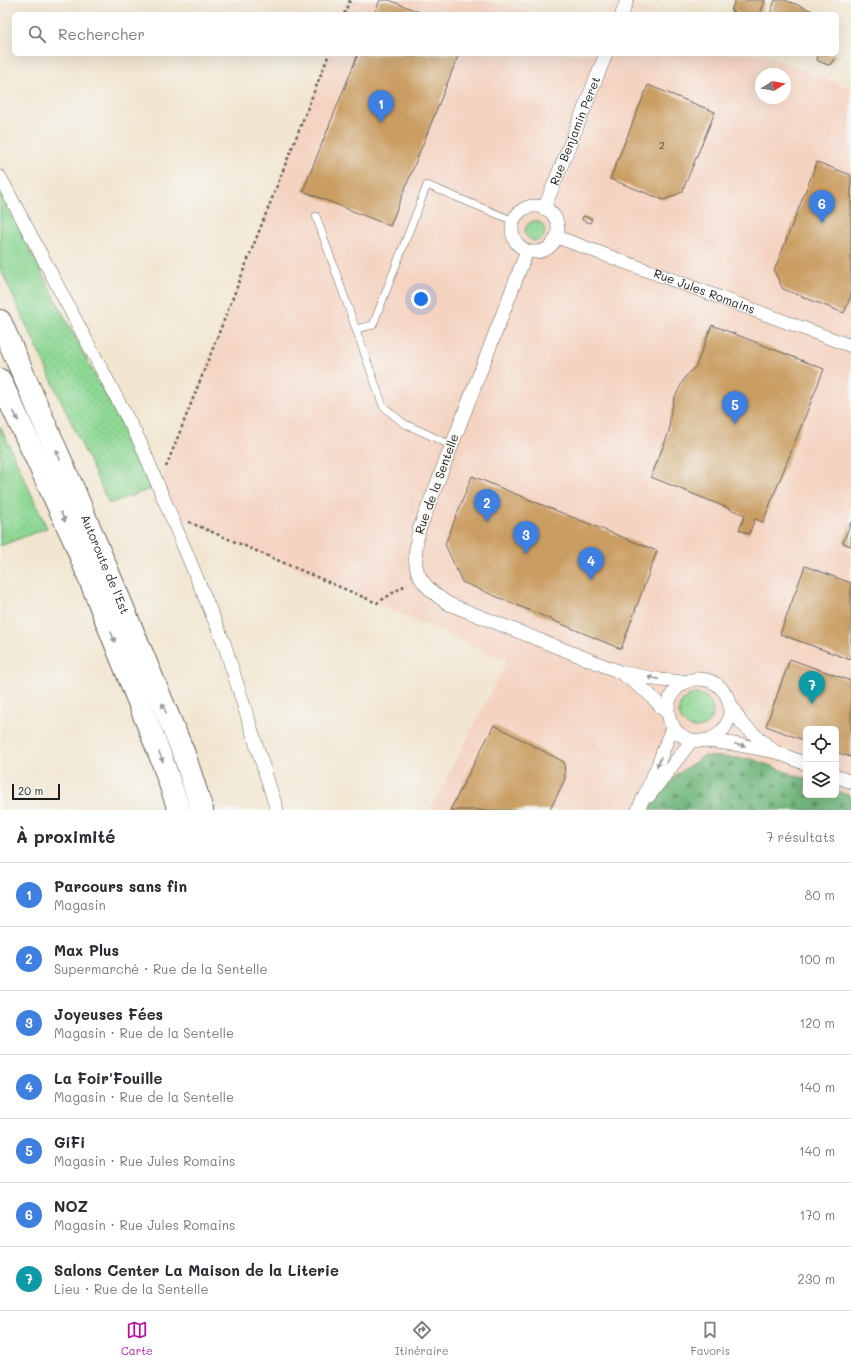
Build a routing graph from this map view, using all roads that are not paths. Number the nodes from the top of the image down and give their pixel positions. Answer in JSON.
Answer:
{"nodes":[{"id":1,"x":627,"y":0,"type":"edge"},
{"id":2,"x":623,"y":12,"type":"edge"},
{"id":3,"x":605,"y":56,"type":"edge"},
{"id":4,"x":0,"y":177,"type":"edge"},
{"id":5,"x":544,"y":209,"type":"junction"},
{"id":6,"x":316,"y":216,"type":"dead end"},
{"id":7,"x":514,"y":221,"type":"junction"},
{"id":8,"x":557,"y":237,"type":"junction"},
{"id":9,"x":527,"y":251,"type":"junction"},
{"id":10,"x":0,"y":321,"type":"edge"},
{"id":11,"x":356,"y":329,"type":"junction"},
{"id":12,"x":851,"y":346,"type":"edge"},
{"id":13,"x":0,"y":380,"type":"edge"},
{"id":14,"x":451,"y":445,"type":"junction"},
{"id":15,"x":620,"y":672,"type":"junction"},
{"id":16,"x":687,"y":682,"type":"junction"},
{"id":17,"x":729,"y":699,"type":"junction"},
{"id":18,"x":671,"y":720,"type":"junction"},
{"id":19,"x":698,"y":740,"type":"junction"},
{"id":20,"x":776,"y":752,"type":"junction"},
{"id":21,"x":803,"y":763,"type":"edge"},
{"id":22,"x":839,"y":777,"type":"edge"},
{"id":23,"x":851,"y":782,"type":"edge"},
{"id":24,"x":179,"y":810,"type":"edge"},
{"id":25,"x":202,"y":810,"type":"edge"},
{"id":26,"x":277,"y":810,"type":"edge"},
{"id":27,"x":638,"y":810,"type":"edge"}],
"edges":[{"from":1,"to":2,"type":"street"},
{"from":3,"to":5,"type":"street","name":"Rue Benjamin Peret"},
{"from":4,"to":26,"type":"street"},
{"from":5,"to":7,"type":"street"},
{"from":5,"to":8,"type":"street"},
{"from":6,"to":11,"type":"lane"},
{"from":7,"to":9,"type":"street"},
{"from":7,"to":11,"type":"lane"},
{"from":8,"to":9,"type":"street"},
{"from":8,"to":12,"type":"street","name":"Rue Jules Romains"},
{"from":9,"to":14,"type":"street","name":"Rue de la Sentelle"},
{"from":25,"to":10,"type":"highway","name":"Autoroute de l’Est","one_way":true},
{"from":11,"to":14,"type":"lane"},
{"from":13,"to":24,"type":"highway","name":"Autoroute de l’Est","one_way":true},
{"from":14,"to":15,"type":"street","name":"Rue de la Sentelle"},
{"from":16,"to":15,"type":"street","name":"Rue de la Sentelle","one_way":true},
{"from":15,"to":18,"type":"street","name":"Rue de la Sentelle"},
{"from":16,"to":17,"type":"street"},
{"from":16,"to":18,"type":"street"},
{"from":17,"to":19,"type":"street"},
{"from":17,"to":20,"type":"street"},
{"from":18,"to":19,"type":"street"},
{"from":18,"to":27,"type":"street","one_way":true},
{"from":19,"to":20,"type":"street","one_way":true},
{"from":19,"to":27,"type":"street"},
{"from":20,"to":21,"type":"street"},
{"from":22,"to":23,"type":"street"}]}
